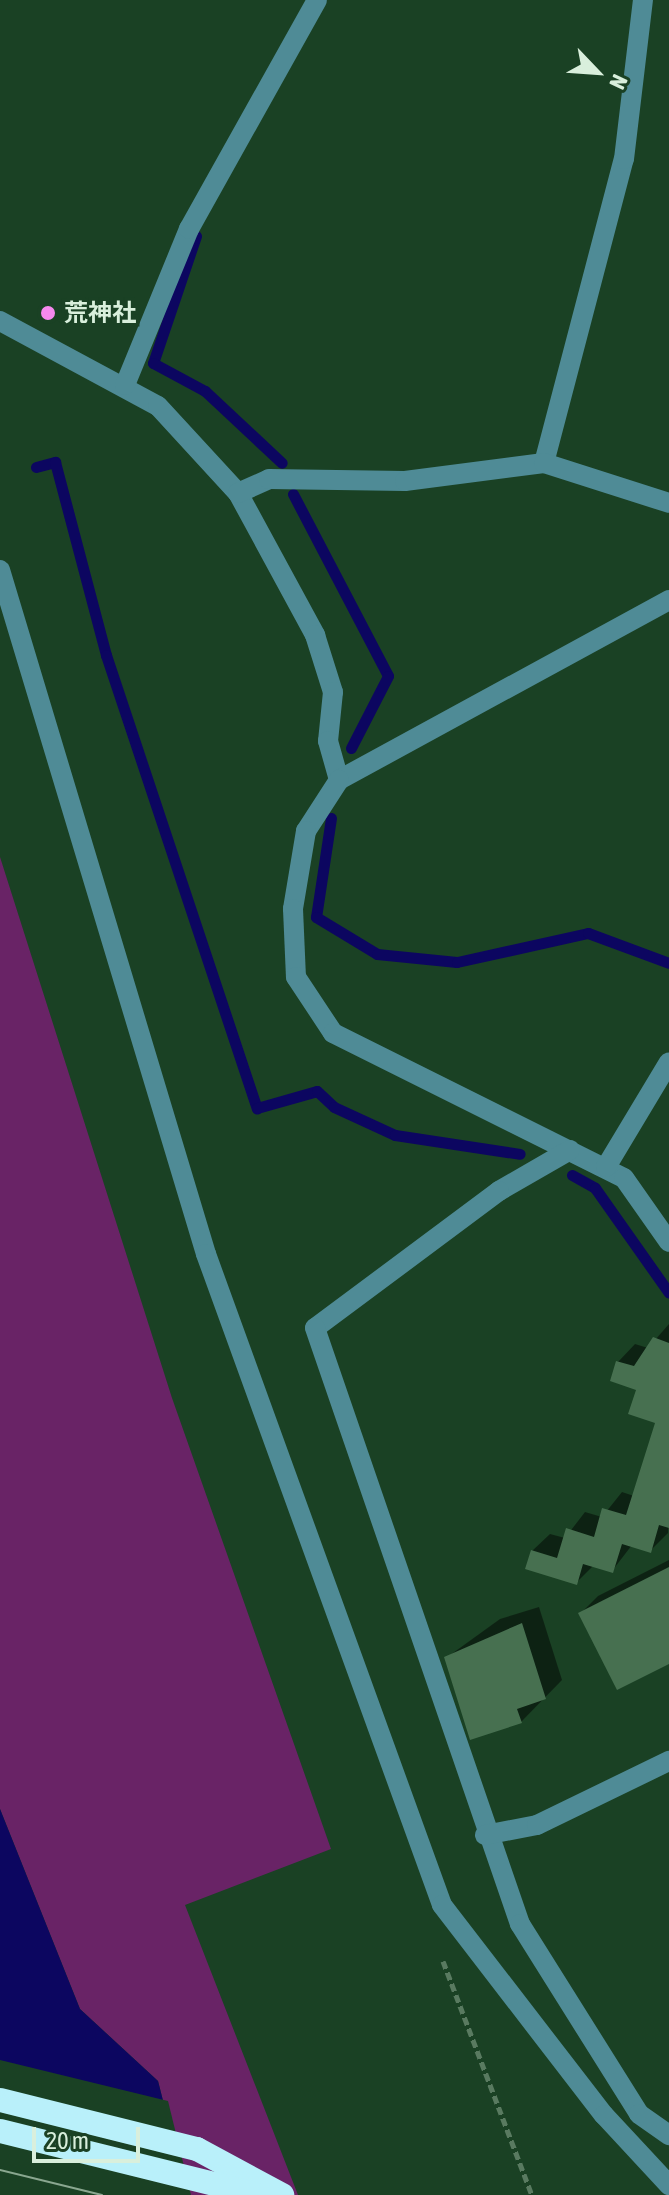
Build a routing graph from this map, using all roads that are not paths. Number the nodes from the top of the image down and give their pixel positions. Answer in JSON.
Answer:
{"nodes":[{"id":1,"x":317,"y":0,"type":"edge"},
{"id":2,"x":643,"y":0,"type":"edge"},
{"id":3,"x":0,"y":321,"type":"edge"},
{"id":4,"x":125,"y":385,"type":"junction"},
{"id":5,"x":544,"y":463,"type":"junction"},
{"id":6,"x":238,"y":493,"type":"junction"},
{"id":7,"x":669,"y":503,"type":"edge"},
{"id":8,"x":0,"y":570,"type":"edge"},
{"id":9,"x":669,"y":600,"type":"edge"},
{"id":10,"x":339,"y":780,"type":"junction"},
{"id":11,"x":669,"y":1062,"type":"edge"},
{"id":12,"x":570,"y":1150,"type":"junction"},
{"id":13,"x":606,"y":1167,"type":"junction"},
{"id":14,"x":669,"y":1242,"type":"edge"},
{"id":15,"x":669,"y":1761,"type":"edge"},
{"id":16,"x":485,"y":1835,"type":"junction"},
{"id":17,"x":0,"y":2100,"type":"edge"},
{"id":18,"x":0,"y":2131,"type":"edge"},
{"id":19,"x":669,"y":2135,"type":"edge"},
{"id":20,"x":669,"y":2185,"type":"edge"},
{"id":21,"x":258,"y":2195,"type":"edge"},
{"id":22,"x":282,"y":2195,"type":"edge"}],
"edges":[{"from":1,"to":4,"type":"street"},
{"from":2,"to":5,"type":"street"},
{"from":3,"to":4,"type":"street"},
{"from":4,"to":6,"type":"street"},
{"from":5,"to":6,"type":"street"},
{"from":5,"to":7,"type":"street"},
{"from":6,"to":10,"type":"street"},
{"from":8,"to":20,"type":"street"},
{"from":9,"to":10,"type":"street"},
{"from":10,"to":12,"type":"street"},
{"from":11,"to":13,"type":"street"},
{"from":12,"to":13,"type":"street"},
{"from":12,"to":16,"type":"street"},
{"from":13,"to":14,"type":"street"},
{"from":15,"to":16,"type":"street"},
{"from":16,"to":19,"type":"street"},
{"from":17,"to":22,"type":"highway"},
{"from":18,"to":21,"type":"highway"}]}
